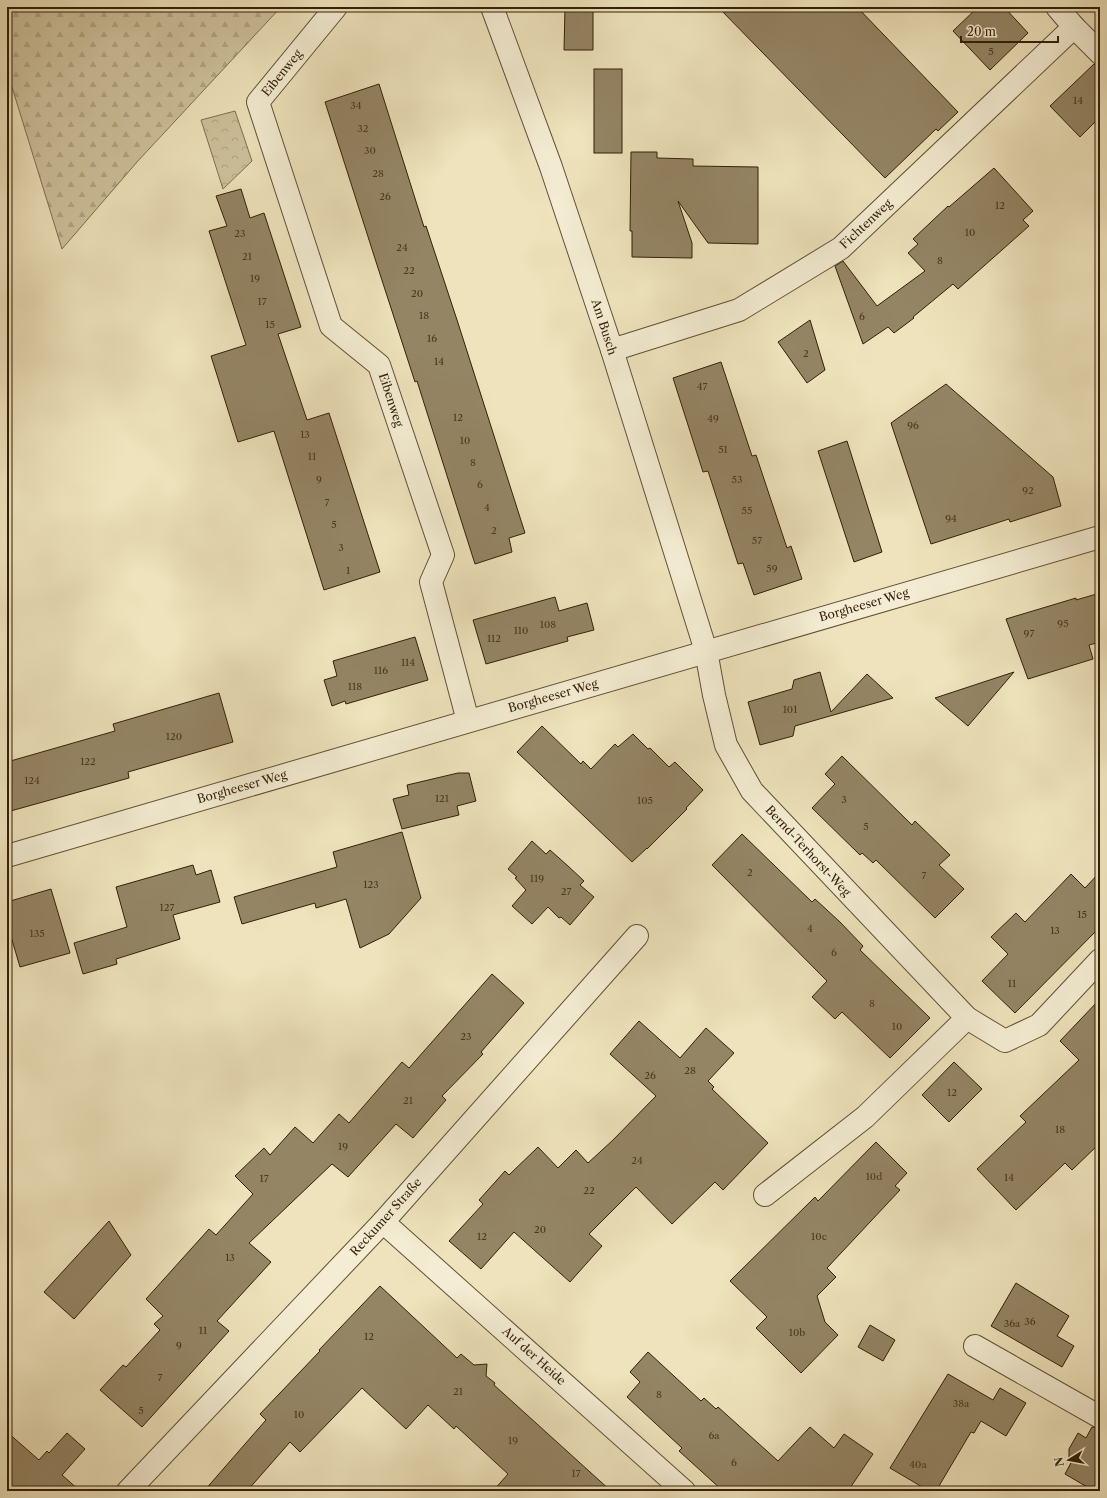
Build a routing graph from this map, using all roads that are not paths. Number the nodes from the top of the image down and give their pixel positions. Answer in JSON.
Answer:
{"nodes":[{"id":1,"x":336,"y":7,"type":"edge"},
{"id":2,"x":492,"y":7,"type":"edge"},
{"id":3,"x":1057,"y":7,"type":"edge"},
{"id":4,"x":1074,"y":28,"type":"junction"},
{"id":5,"x":1100,"y":53,"type":"edge"},
{"id":6,"x":612,"y":350,"type":"junction"},
{"id":7,"x":1100,"y":537,"type":"edge"},
{"id":8,"x":706,"y":651,"type":"junction"},
{"id":9,"x":468,"y":721,"type":"junction"},
{"id":10,"x":7,"y":856,"type":"edge"},
{"id":11,"x":637,"y":936,"type":"dead end"},
{"id":12,"x":1100,"y":960,"type":"edge"},
{"id":13,"x":967,"y":1018,"type":"junction"},
{"id":14,"x":765,"y":1195,"type":"dead end"},
{"id":15,"x":383,"y":1222,"type":"junction"},
{"id":16,"x":975,"y":1346,"type":"dead end"},
{"id":17,"x":1100,"y":1417,"type":"edge"},
{"id":18,"x":128,"y":1491,"type":"edge"},
{"id":19,"x":684,"y":1491,"type":"edge"}],
"edges":[{"from":1,"to":9,"type":"street","name":"Eibenweg"},
{"from":2,"to":6,"type":"street","name":"Am Busch"},
{"from":3,"to":4,"type":"street"},
{"from":4,"to":5,"type":"street"},
{"from":4,"to":6,"type":"street","name":"Fichtenweg"},
{"from":6,"to":8,"type":"street","name":"Am Busch"},
{"from":7,"to":8,"type":"street","name":"Borgheeser Weg"},
{"from":8,"to":9,"type":"street","name":"Borgheeser Weg"},
{"from":8,"to":13,"type":"street","name":"Bernd-Terhorst-Weg"},
{"from":9,"to":10,"type":"street","name":"Borgheeser Weg"},
{"from":11,"to":15,"type":"street","name":"Reckumer Straße"},
{"from":12,"to":13,"type":"street","name":"Bernd-Terhorst-Weg"},
{"from":13,"to":14,"type":"street"},
{"from":15,"to":18,"type":"street","name":"Reckumer Straße"},
{"from":15,"to":19,"type":"street","name":"Auf der Heide"},
{"from":16,"to":17,"type":"street"}]}
